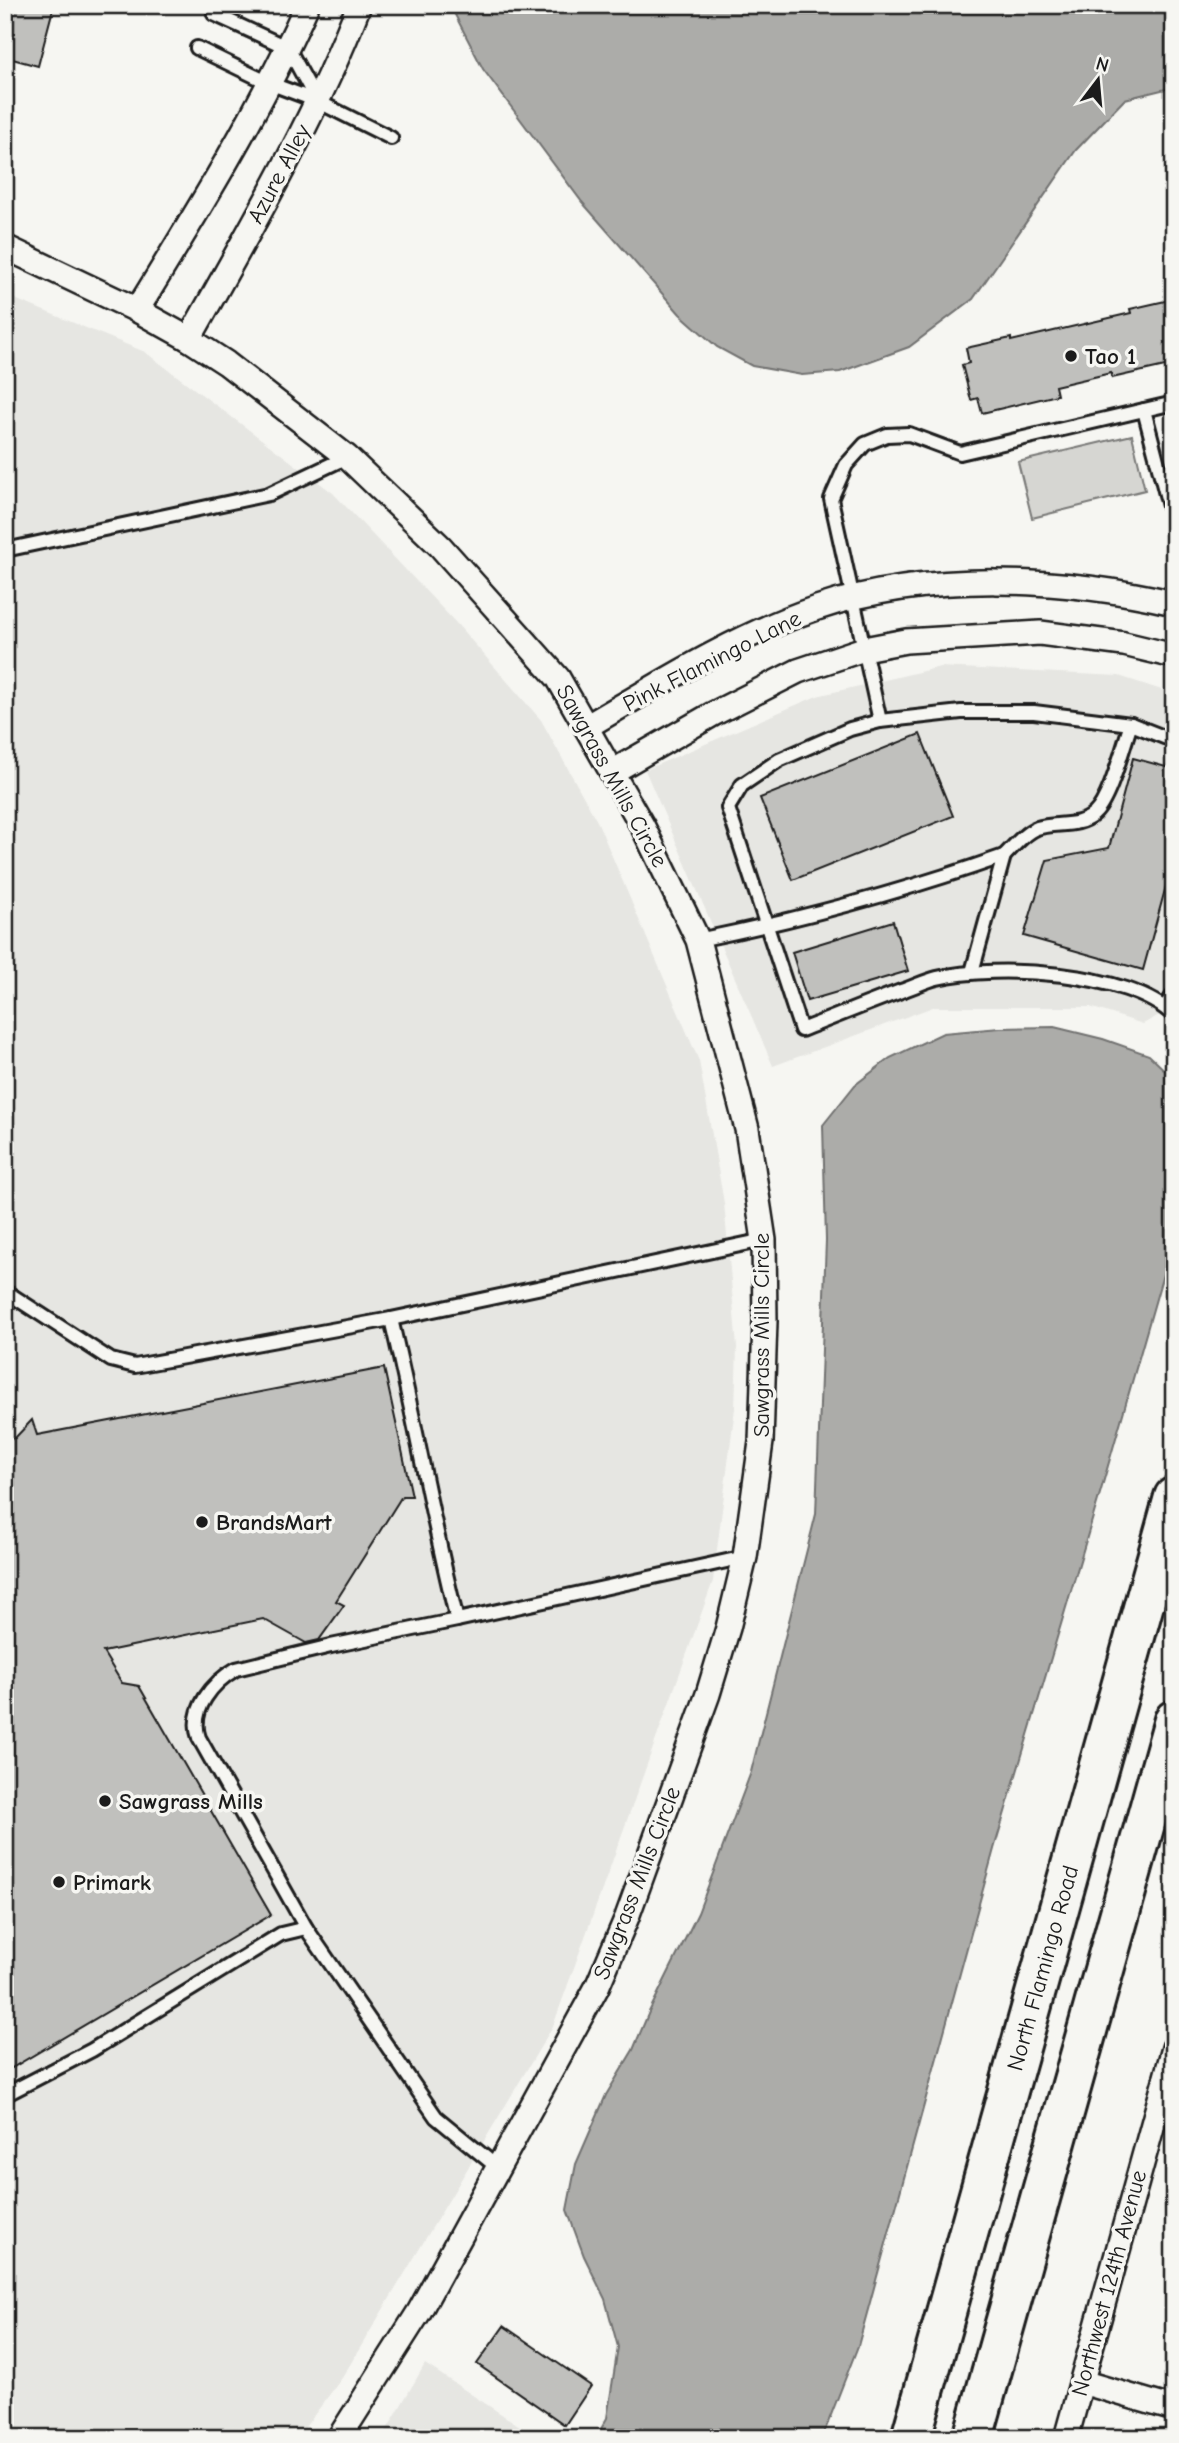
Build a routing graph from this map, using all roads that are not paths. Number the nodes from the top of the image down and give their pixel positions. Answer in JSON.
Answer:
{"nodes":[{"id":1,"x":307,"y":5,"type":"edge"},
{"id":2,"x":359,"y":5,"type":"edge"},
{"id":3,"x":214,"y":14,"type":"dead end"},
{"id":4,"x":197,"y":48,"type":"dead end"},
{"id":5,"x":288,"y":48,"type":"junction"},
{"id":6,"x":269,"y":83,"type":"junction"},
{"id":7,"x":317,"y":101,"type":"junction"},
{"id":8,"x":391,"y":138,"type":"dead end"},
{"id":9,"x":5,"y":247,"type":"edge"},
{"id":10,"x":137,"y":310,"type":"junction"},
{"id":11,"x":189,"y":339,"type":"junction"},
{"id":12,"x":1174,"y":403,"type":"edge"},
{"id":13,"x":1144,"y":410,"type":"junction"},
{"id":14,"x":346,"y":457,"type":"junction"},
{"id":15,"x":1174,"y":512,"type":"edge"},
{"id":16,"x":5,"y":550,"type":"edge"},
{"id":17,"x":853,"y":598,"type":"junction"},
{"id":18,"x":1174,"y":603,"type":"edge"},
{"id":19,"x":864,"y":649,"type":"junction"},
{"id":20,"x":1174,"y":656,"type":"edge"},
{"id":21,"x":880,"y":720,"type":"junction"},
{"id":22,"x":1131,"y":724,"type":"junction"},
{"id":23,"x":586,"y":727,"type":"junction"},
{"id":24,"x":1174,"y":741,"type":"edge"},
{"id":25,"x":612,"y":772,"type":"junction"},
{"id":26,"x":1004,"y":856,"type":"junction"},
{"id":27,"x":766,"y":926,"type":"junction"},
{"id":28,"x":698,"y":940,"type":"junction"},
{"id":29,"x":972,"y":972,"type":"junction"},
{"id":30,"x":1174,"y":994,"type":"edge"},
{"id":31,"x":1169,"y":1012,"type":"edge"},
{"id":32,"x":764,"y":1240,"type":"junction"},
{"id":33,"x":5,"y":1291,"type":"edge"},
{"id":34,"x":391,"y":1319,"type":"junction"},
{"id":35,"x":1174,"y":1497,"type":"edge"},
{"id":36,"x":745,"y":1557,"type":"junction"},
{"id":37,"x":457,"y":1620,"type":"junction"},
{"id":38,"x":1174,"y":1720,"type":"edge"},
{"id":39,"x":306,"y":1928,"type":"junction"},
{"id":40,"x":1174,"y":2048,"type":"edge"},
{"id":41,"x":5,"y":2095,"type":"edge"},
{"id":42,"x":497,"y":2167,"type":"junction"},
{"id":43,"x":1082,"y":2382,"type":"junction"},
{"id":44,"x":1174,"y":2409,"type":"edge"},
{"id":45,"x":339,"y":2438,"type":"edge"},
{"id":46,"x":911,"y":2438,"type":"edge"},
{"id":47,"x":973,"y":2438,"type":"edge"},
{"id":48,"x":1066,"y":2438,"type":"edge"}],
"edges":[{"from":1,"to":5,"type":"street"},
{"from":2,"to":7,"type":"street","name":"Azure Alley"},
{"from":3,"to":5,"type":"lane"},
{"from":4,"to":6,"type":"lane"},
{"from":5,"to":6,"type":"street"},
{"from":5,"to":7,"type":"lane"},
{"from":6,"to":7,"type":"lane"},
{"from":6,"to":10,"type":"street"},
{"from":7,"to":8,"type":"lane"},
{"from":7,"to":11,"type":"street","name":"Azure Alley"},
{"from":9,"to":10,"type":"street","name":"Sawgrass Mills Circle"},
{"from":10,"to":11,"type":"street","name":"Sawgrass Mills Circle"},
{"from":11,"to":14,"type":"street","name":"Sawgrass Mills Circle"},
{"from":12,"to":13,"type":"lane"},
{"from":13,"to":15,"type":"lane"},
{"from":13,"to":17,"type":"lane"},
{"from":14,"to":16,"type":"lane"},
{"from":14,"to":23,"type":"street","name":"Sawgrass Mills Circle"},
{"from":17,"to":18,"type":"street","name":"Pink Flamingo Lane"},
{"from":17,"to":19,"type":"lane"},
{"from":17,"to":23,"type":"street","name":"Pink Flamingo Lane"},
{"from":19,"to":20,"type":"street","name":"Pink Flamingo Lane"},
{"from":19,"to":21,"type":"lane"},
{"from":19,"to":25,"type":"street","name":"Pink Flamingo Lane"},
{"from":21,"to":22,"type":"lane"},
{"from":21,"to":27,"type":"lane"},
{"from":22,"to":24,"type":"lane"},
{"from":22,"to":26,"type":"lane"},
{"from":23,"to":25,"type":"street","name":"Sawgrass Mills Circle"},
{"from":25,"to":28,"type":"street","name":"Sawgrass Mills Circle"},
{"from":26,"to":27,"type":"lane"},
{"from":26,"to":29,"type":"lane"},
{"from":27,"to":28,"type":"lane"},
{"from":27,"to":29,"type":"lane"},
{"from":28,"to":32,"type":"street","name":"Sawgrass Mills Circle"},
{"from":29,"to":31,"type":"lane"},
{"from":30,"to":31,"type":"lane"},
{"from":32,"to":34,"type":"lane"},
{"from":32,"to":36,"type":"street","name":"Sawgrass Mills Circle"},
{"from":33,"to":34,"type":"lane"},
{"from":34,"to":37,"type":"lane"},
{"from":35,"to":46,"type":"highway","name":"North Flamingo Road"},
{"from":36,"to":37,"type":"lane"},
{"from":36,"to":42,"type":"street","name":"Sawgrass Mills Circle"},
{"from":37,"to":39,"type":"lane"},
{"from":38,"to":47,"type":"highway"},
{"from":39,"to":41,"type":"lane"},
{"from":39,"to":42,"type":"lane"},
{"from":40,"to":43,"type":"street","name":"Northwest 124th Avenue"},
{"from":42,"to":45,"type":"street","name":"Sawgrass Mills Circle"},
{"from":43,"to":44,"type":"street"},
{"from":43,"to":48,"type":"street","name":"Northwest 124th Avenue"}]}
